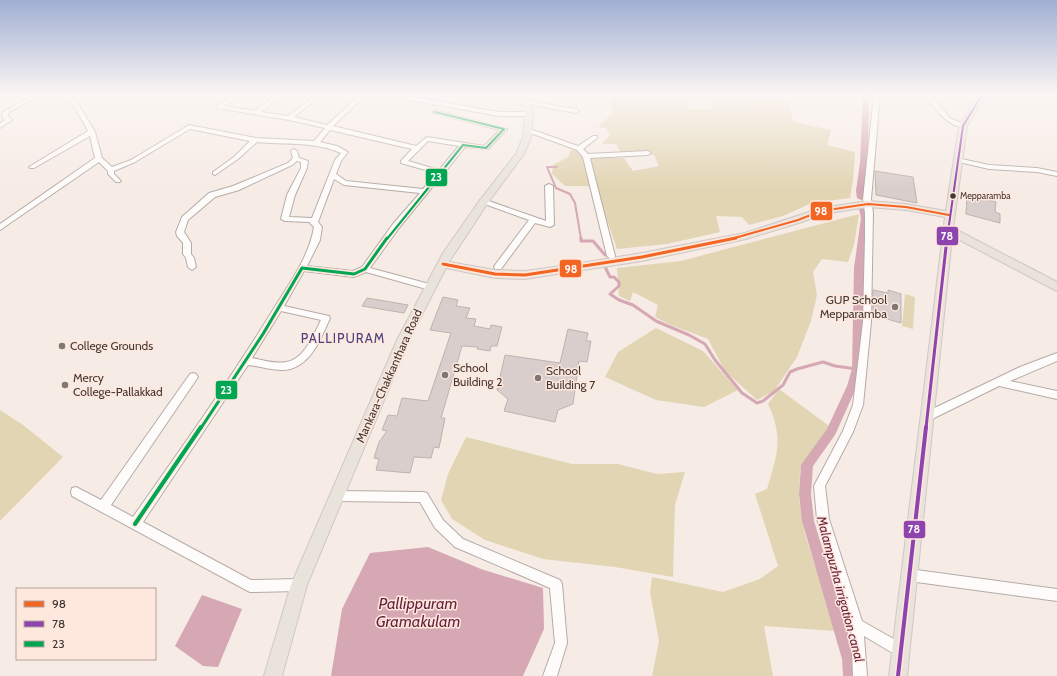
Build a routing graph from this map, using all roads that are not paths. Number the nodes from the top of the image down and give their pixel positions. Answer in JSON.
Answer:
{"nodes":[{"id":1,"x":963,"y":126,"type":"edge"},
{"id":2,"x":89,"y":127,"type":"edge"},
{"id":3,"x":329,"y":127,"type":"joint"},
{"id":4,"x":494,"y":127,"type":"edge"},
{"id":5,"x":528,"y":127,"type":"edge"},
{"id":6,"x":874,"y":127,"type":"edge"},
{"id":7,"x":528,"y":130,"type":"junction"},
{"id":8,"x":92,"y":132,"type":"junction"},
{"id":9,"x":595,"y":137,"type":"dead end"},
{"id":10,"x":255,"y":140,"type":"junction"},
{"id":11,"x":316,"y":142,"type":"junction"},
{"id":12,"x":463,"y":145,"type":"junction"},
{"id":13,"x":417,"y":148,"type":"junction"},
{"id":14,"x":579,"y":149,"type":"junction"},
{"id":15,"x":294,"y":151,"type":"dead end"},
{"id":16,"x":648,"y":154,"type":"dead end"},
{"id":17,"x":586,"y":156,"type":"junction"},
{"id":18,"x":99,"y":159,"type":"junction"},
{"id":19,"x":296,"y":159,"type":"junction"},
{"id":20,"x":957,"y":160,"type":"junction"},
{"id":21,"x":32,"y":167,"type":"dead end"},
{"id":22,"x":111,"y":170,"type":"junction"},
{"id":23,"x":214,"y":173,"type":"dead end"},
{"id":24,"x":442,"y":173,"type":"junction"},
{"id":25,"x":1057,"y":174,"type":"edge"},
{"id":26,"x":332,"y":175,"type":"junction"},
{"id":27,"x":118,"y":182,"type":"dead end"},
{"id":28,"x":549,"y":186,"type":"dead end"},
{"id":29,"x":426,"y":191,"type":"junction"},
{"id":30,"x":483,"y":202,"type":"junction"},
{"id":31,"x":868,"y":202,"type":"junction"},
{"id":32,"x":950,"y":213,"type":"junction"},
{"id":33,"x":534,"y":219,"type":"junction"},
{"id":34,"x":314,"y":222,"type":"junction"},
{"id":35,"x":0,"y":228,"type":"edge"},
{"id":36,"x":948,"y":229,"type":"junction"},
{"id":37,"x":611,"y":256,"type":"junction"},
{"id":38,"x":445,"y":260,"type":"junction"},
{"id":39,"x":192,"y":267,"type":"dead end"},
{"id":40,"x":498,"y":267,"type":"junction"},
{"id":41,"x":302,"y":268,"type":"junction"},
{"id":42,"x":365,"y":269,"type":"junction"},
{"id":43,"x":430,"y":287,"type":"junction"},
{"id":44,"x":1057,"y":287,"type":"edge"},
{"id":45,"x":280,"y":308,"type":"junction"},
{"id":46,"x":1057,"y":357,"type":"edge"},
{"id":47,"x":246,"y":361,"type":"junction"},
{"id":48,"x":193,"y":378,"type":"dead end"},
{"id":49,"x":999,"y":382,"type":"junction"},
{"id":50,"x":1057,"y":395,"type":"edge"},
{"id":51,"x":926,"y":418,"type":"junction"},
{"id":52,"x":76,"y":492,"type":"dead end"},
{"id":53,"x":336,"y":496,"type":"junction"},
{"id":54,"x":102,"y":506,"type":"junction"},
{"id":55,"x":135,"y":524,"type":"junction"},
{"id":56,"x":909,"y":575,"type":"junction"},
{"id":57,"x":300,"y":585,"type":"junction"},
{"id":58,"x":1057,"y":595,"type":"edge"},
{"id":59,"x":858,"y":625,"type":"junction"},
{"id":60,"x":901,"y":651,"type":"junction"},
{"id":61,"x":273,"y":676,"type":"edge"},
{"id":62,"x":550,"y":676,"type":"edge"},
{"id":63,"x":860,"y":676,"type":"edge"},
{"id":64,"x":898,"y":676,"type":"edge"}],
"edges":[{"from":1,"to":20,"type":"main road"},
{"from":2,"to":8,"type":"street"},
{"from":3,"to":11,"type":"street"},
{"from":3,"to":13,"type":"street"},
{"from":4,"to":12,"type":"street"},
{"from":5,"to":7,"type":"main road","name":"Mankara-Chakkanthara Road"},
{"from":6,"to":31,"type":"street"},
{"from":7,"to":14,"type":"street"},
{"from":7,"to":30,"type":"main road","name":"Mankara-Chakkanthara Road"},
{"from":8,"to":18,"type":"street"},
{"from":8,"to":21,"type":"street"},
{"from":9,"to":14,"type":"street"},
{"from":10,"to":11,"type":"street"},
{"from":10,"to":22,"type":"street"},
{"from":10,"to":23,"type":"street"},
{"from":11,"to":26,"type":"street"},
{"from":12,"to":13,"type":"street"},
{"from":12,"to":24,"type":"street"},
{"from":13,"to":24,"type":"street"},
{"from":14,"to":17,"type":"street"},
{"from":15,"to":19,"type":"street"},
{"from":16,"to":17,"type":"street"},
{"from":17,"to":37,"type":"street"},
{"from":18,"to":22,"type":"street"},
{"from":18,"to":35,"type":"street"},
{"from":19,"to":34,"type":"street"},
{"from":19,"to":39,"type":"street"},
{"from":20,"to":25,"type":"street"},
{"from":20,"to":32,"type":"main road"},
{"from":22,"to":27,"type":"street"},
{"from":24,"to":29,"type":"street"},
{"from":26,"to":29,"type":"street"},
{"from":26,"to":34,"type":"street"},
{"from":28,"to":33,"type":"street"},
{"from":29,"to":42,"type":"street"},
{"from":30,"to":33,"type":"street"},
{"from":30,"to":38,"type":"main road","name":"Mankara-Chakkanthara Road"},
{"from":31,"to":32,"type":"main road"},
{"from":31,"to":37,"type":"main road"},
{"from":31,"to":38,"type":"main road"},
{"from":31,"to":59,"type":"street"},
{"from":32,"to":36,"type":"main road"},
{"from":33,"to":40,"type":"street"},
{"from":34,"to":41,"type":"street"},
{"from":36,"to":44,"type":"main road"},
{"from":36,"to":51,"type":"main road"},
{"from":37,"to":40,"type":"main road"},
{"from":38,"to":40,"type":"main road"},
{"from":38,"to":43,"type":"main road","name":"Mankara-Chakkanthara Road"},
{"from":41,"to":42,"type":"street"},
{"from":41,"to":45,"type":"street"},
{"from":42,"to":43,"type":"street"},
{"from":43,"to":53,"type":"main road","name":"Mankara-Chakkanthara Road"},
{"from":45,"to":47,"type":"street"},
{"from":45,"to":47,"type":"street"},
{"from":46,"to":49,"type":"street"},
{"from":47,"to":55,"type":"street"},
{"from":48,"to":54,"type":"street"},
{"from":49,"to":50,"type":"street"},
{"from":49,"to":51,"type":"street"},
{"from":51,"to":56,"type":"main road"},
{"from":52,"to":54,"type":"street"},
{"from":53,"to":57,"type":"main road","name":"Mankara-Chakkanthara Road"},
{"from":53,"to":62,"type":"street"},
{"from":54,"to":55,"type":"street"},
{"from":55,"to":57,"type":"street"},
{"from":56,"to":58,"type":"street"},
{"from":56,"to":60,"type":"main road"},
{"from":57,"to":61,"type":"main road","name":"Mankara-Chakkanthara Road"},
{"from":59,"to":60,"type":"street"},
{"from":59,"to":63,"type":"street"},
{"from":60,"to":64,"type":"main road"}]}
